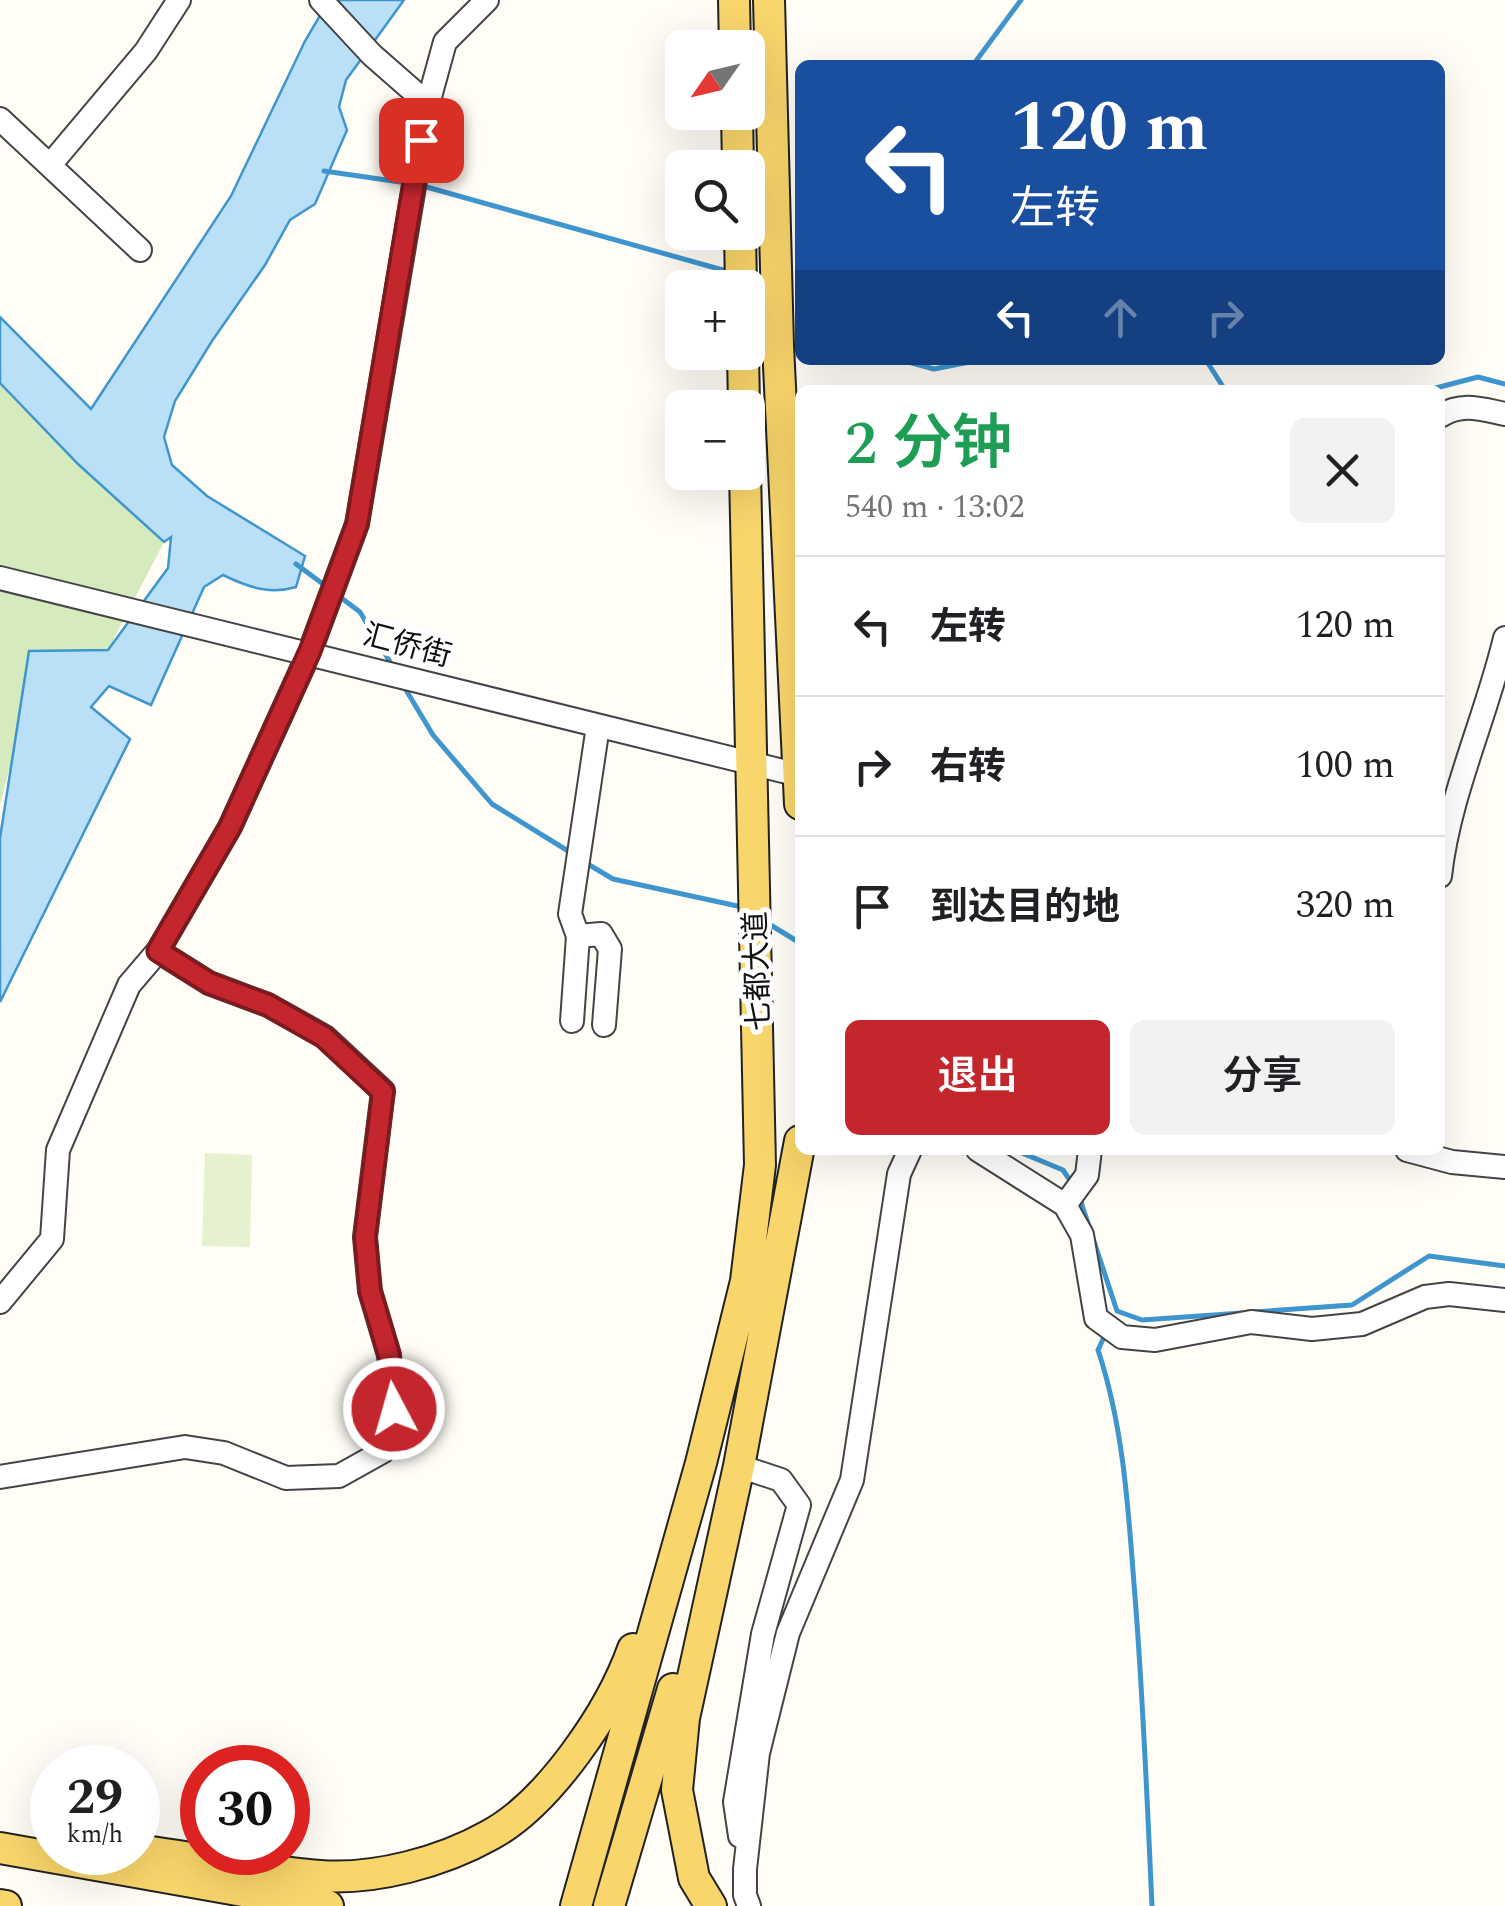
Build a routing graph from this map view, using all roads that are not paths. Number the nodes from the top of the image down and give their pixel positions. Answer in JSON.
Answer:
{"nodes":[{"id":1,"x":179,"y":0,"type":"edge"},
{"id":2,"x":321,"y":0,"type":"edge"},
{"id":3,"x":487,"y":0,"type":"edge"},
{"id":4,"x":734,"y":0,"type":"edge"},
{"id":5,"x":769,"y":0,"type":"edge"},
{"id":6,"x":735,"y":30,"type":"edge"},
{"id":7,"x":428,"y":104,"type":"junction"},
{"id":8,"x":0,"y":119,"type":"edge"},
{"id":9,"x":50,"y":166,"type":"junction"},
{"id":10,"x":140,"y":250,"type":"dead end"},
{"id":11,"x":1445,"y":412,"type":"edge"},
{"id":12,"x":1505,"y":414,"type":"edge"},
{"id":13,"x":745,"y":490,"type":"edge"},
{"id":14,"x":0,"y":578,"type":"edge"},
{"id":15,"x":1505,"y":638,"type":"edge"},
{"id":16,"x":310,"y":651,"type":"junction"},
{"id":17,"x":795,"y":693,"type":"edge"},
{"id":18,"x":598,"y":726,"type":"junction"},
{"id":19,"x":752,"y":764,"type":"junction"},
{"id":20,"x":795,"y":774,"type":"edge"},
{"id":21,"x":1445,"y":834,"type":"edge"},
{"id":22,"x":574,"y":925,"type":"junction"},
{"id":23,"x":158,"y":951,"type":"junction"},
{"id":24,"x":572,"y":1021,"type":"dead end"},
{"id":25,"x":604,"y":1026,"type":"dead end"},
{"id":26,"x":797,"y":1155,"type":"edge"},
{"id":27,"x":908,"y":1155,"type":"edge"},
{"id":28,"x":987,"y":1155,"type":"edge"},
{"id":29,"x":1089,"y":1155,"type":"edge"},
{"id":30,"x":1426,"y":1155,"type":"edge"},
{"id":31,"x":1505,"y":1168,"type":"edge"},
{"id":32,"x":1068,"y":1201,"type":"junction"},
{"id":33,"x":1505,"y":1300,"type":"edge"},
{"id":34,"x":0,"y":1302,"type":"edge"},
{"id":35,"x":701,"y":1464,"type":"junction"},
{"id":36,"x":740,"y":1466,"type":"junction"},
{"id":37,"x":0,"y":1477,"type":"edge"},
{"id":38,"x":10,"y":1848,"type":"edge"},
{"id":39,"x":160,"y":1853,"type":"edge"},
{"id":40,"x":745,"y":1869,"type":"junction"},
{"id":41,"x":328,"y":1906,"type":"edge"},
{"id":42,"x":576,"y":1906,"type":"edge"},
{"id":43,"x":609,"y":1906,"type":"edge"},
{"id":44,"x":711,"y":1906,"type":"edge"},
{"id":45,"x":749,"y":1906,"type":"edge"}],
"edges":[{"from":1,"to":9,"type":"street"},
{"from":2,"to":7,"type":"street"},
{"from":3,"to":7,"type":"street"},
{"from":4,"to":6,"type":"main road"},
{"from":5,"to":17,"type":"main road"},
{"from":7,"to":16,"type":"street"},
{"from":8,"to":9,"type":"street"},
{"from":9,"to":10,"type":"street"},
{"from":11,"to":12,"type":"street"},
{"from":13,"to":19,"type":"main road","name":"七都大道"},
{"from":14,"to":16,"type":"street","name":"汇侨街"},
{"from":15,"to":21,"type":"street"},
{"from":16,"to":18,"type":"street","name":"汇侨街"},
{"from":16,"to":23,"type":"street"},
{"from":18,"to":19,"type":"street","name":"汇侨街"},
{"from":18,"to":22,"type":"street"},
{"from":19,"to":20,"type":"street","name":"汇侨街"},
{"from":19,"to":35,"type":"main road","name":"七都大道"},
{"from":22,"to":24,"type":"street"},
{"from":22,"to":25,"type":"street"},
{"from":23,"to":34,"type":"street"},
{"from":23,"to":37,"type":"street"},
{"from":26,"to":36,"type":"main road"},
{"from":27,"to":40,"type":"street"},
{"from":28,"to":32,"type":"street"},
{"from":29,"to":32,"type":"street"},
{"from":30,"to":31,"type":"street"},
{"from":32,"to":33,"type":"street"},
{"from":35,"to":39,"type":"main road"},
{"from":35,"to":42,"type":"main road"},
{"from":36,"to":40,"type":"street"},
{"from":36,"to":43,"type":"main road"},
{"from":36,"to":44,"type":"main road"},
{"from":38,"to":41,"type":"main road"},
{"from":40,"to":45,"type":"street"}]}
